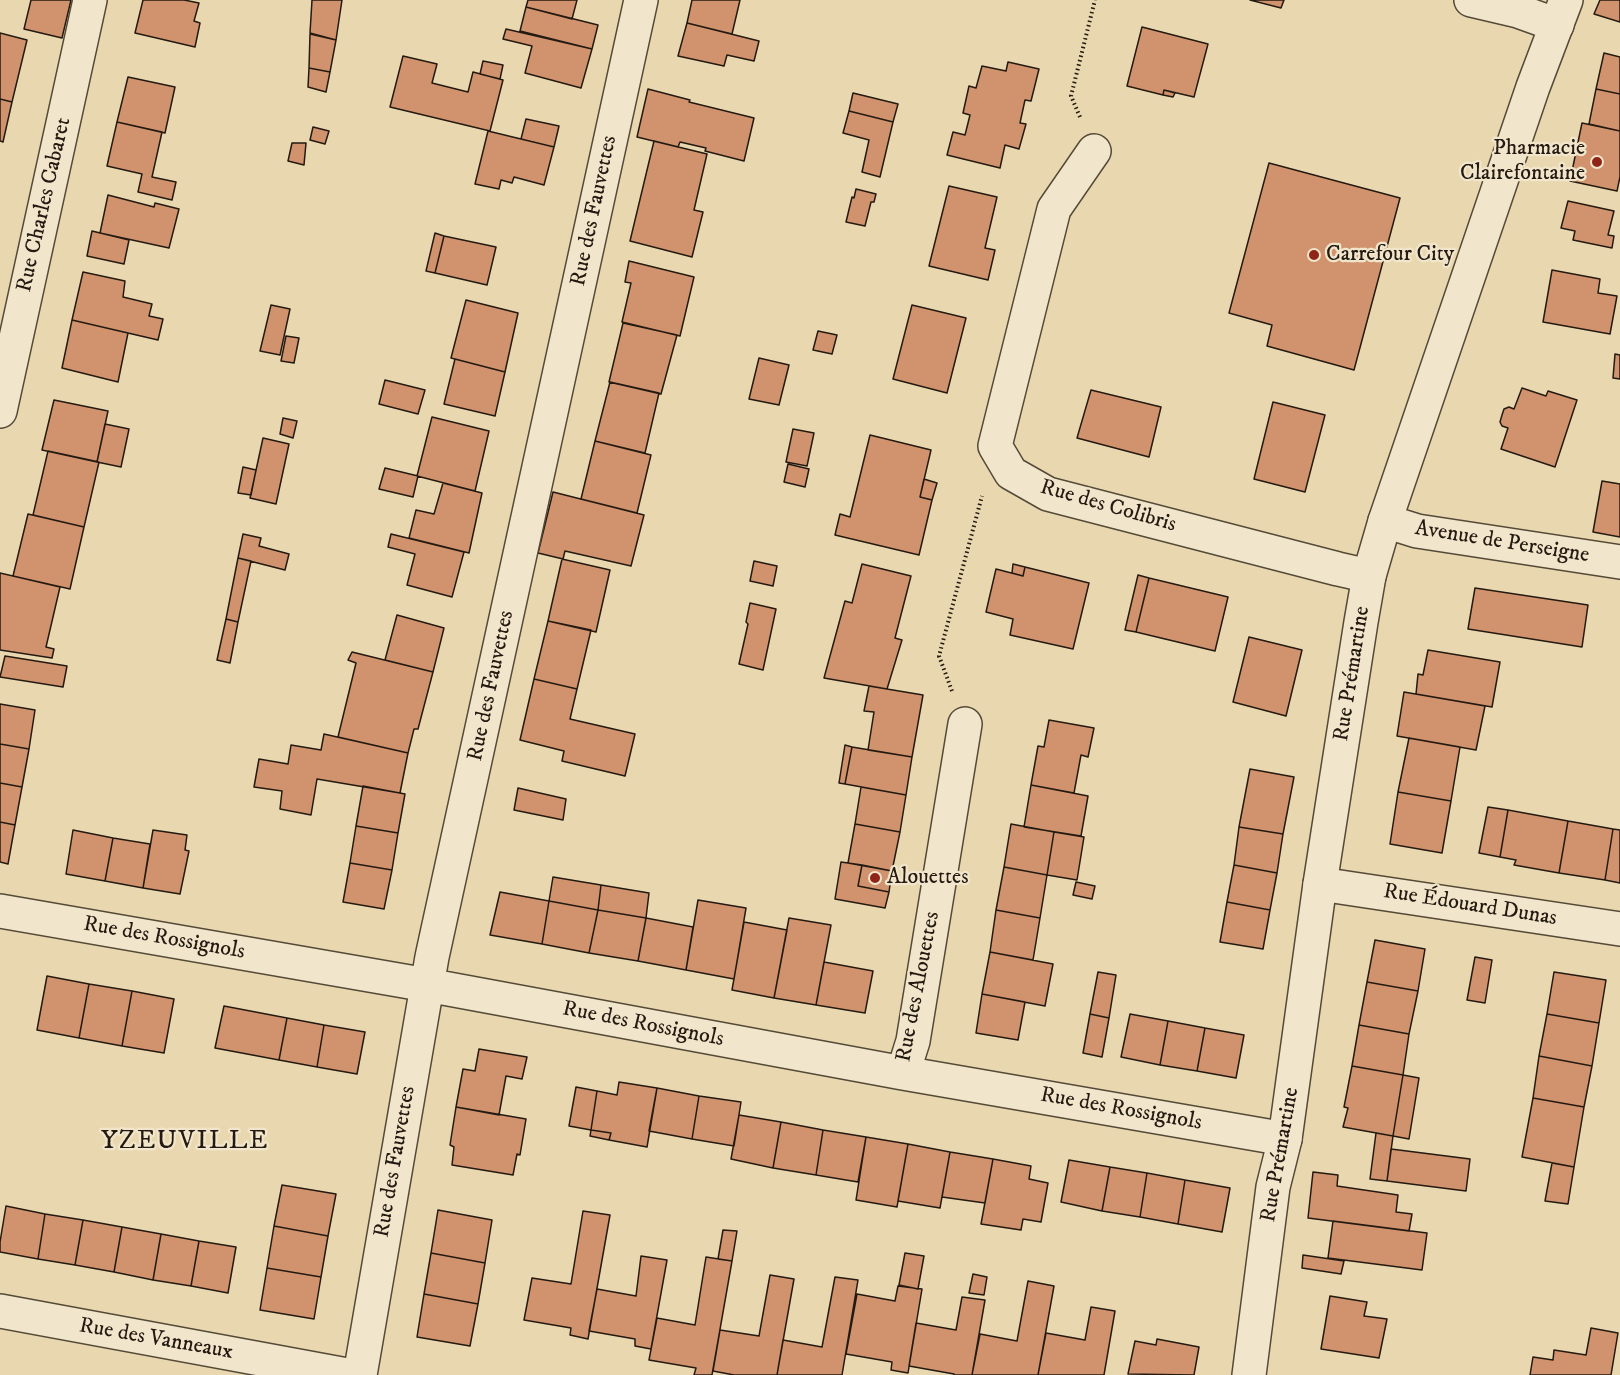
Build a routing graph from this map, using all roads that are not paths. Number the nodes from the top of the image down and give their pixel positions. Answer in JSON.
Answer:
{"nodes":[{"id":1,"x":90,"y":0,"type":"edge"},
{"id":2,"x":641,"y":0,"type":"edge"},
{"id":3,"x":1471,"y":0,"type":"edge"},
{"id":4,"x":1561,"y":12,"type":"edge"},
{"id":5,"x":1094,"y":151,"type":"road end"},
{"id":6,"x":0,"y":411,"type":"edge"},
{"id":7,"x":1385,"y":521,"type":"junction"},
{"id":8,"x":1620,"y":562,"type":"edge"},
{"id":9,"x":1369,"y":576,"type":"junction"},
{"id":10,"x":965,"y":724,"type":"road end"},
{"id":11,"x":1320,"y":884,"type":"junction"},
{"id":12,"x":0,"y":910,"type":"edge"},
{"id":13,"x":1620,"y":929,"type":"edge"},
{"id":14,"x":427,"y":985,"type":"junction"},
{"id":15,"x":903,"y":1073,"type":"junction"},
{"id":16,"x":1285,"y":1139,"type":"junction"},
{"id":17,"x":0,"y":1311,"type":"edge"},
{"id":18,"x":347,"y":1375,"type":"edge"},
{"id":19,"x":360,"y":1375,"type":"edge"},
{"id":20,"x":1249,"y":1375,"type":"edge"}],
"edges":[{"from":1,"to":6,"type":"street","name":"Rue Charles Cabaret"},
{"from":2,"to":14,"type":"street","name":"Rue des Fauvettes"},
{"from":3,"to":4,"type":"street"},
{"from":4,"to":7,"type":"street","name":"Rue Prémartine"},
{"from":5,"to":9,"type":"street","name":"Rue des Colibris"},
{"from":7,"to":8,"type":"street","name":"Avenue de Perseigne"},
{"from":7,"to":9,"type":"street","name":"Rue Prémartine"},
{"from":9,"to":11,"type":"street","name":"Rue Prémartine"},
{"from":10,"to":15,"type":"street","name":"Rue des Alouettes"},
{"from":11,"to":13,"type":"street","name":"Rue Édouard Dunas"},
{"from":11,"to":16,"type":"street","name":"Rue Prémartine"},
{"from":12,"to":14,"type":"street","name":"Rue des Rossignols"},
{"from":14,"to":15,"type":"street","name":"Rue des Rossignols"},
{"from":14,"to":19,"type":"street","name":"Rue des Fauvettes"},
{"from":15,"to":16,"type":"street","name":"Rue des Rossignols"},
{"from":16,"to":20,"type":"street","name":"Rue Prémartine"},
{"from":17,"to":18,"type":"street","name":"Rue des Vanneaux"}]}
